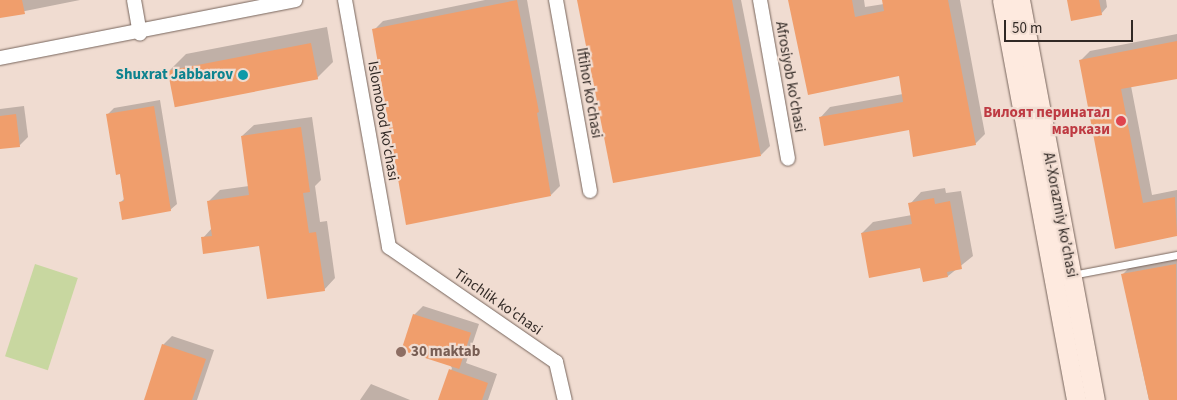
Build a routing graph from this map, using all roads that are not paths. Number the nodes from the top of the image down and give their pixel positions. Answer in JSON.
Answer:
{"nodes":[{"id":1,"x":134,"y":0,"type":"edge"},
{"id":2,"x":295,"y":0,"type":"edge"},
{"id":3,"x":346,"y":0,"type":"edge"},
{"id":4,"x":556,"y":0,"type":"edge"},
{"id":5,"x":760,"y":0,"type":"edge"},
{"id":6,"x":1002,"y":0,"type":"edge"},
{"id":7,"x":1020,"y":0,"type":"edge"},
{"id":8,"x":140,"y":33,"type":"junction"},
{"id":9,"x":0,"y":58,"type":"edge"},
{"id":10,"x":788,"y":159,"type":"dead end"},
{"id":11,"x":590,"y":191,"type":"dead end"},
{"id":12,"x":389,"y":247,"type":"joint"},
{"id":13,"x":1177,"y":256,"type":"edge"},
{"id":14,"x":1071,"y":276,"type":"junction"},
{"id":15,"x":565,"y":400,"type":"edge"},
{"id":16,"x":1076,"y":400,"type":"edge"},
{"id":17,"x":1094,"y":400,"type":"edge"}],
"edges":[{"from":1,"to":8,"type":"street"},
{"from":2,"to":8,"type":"street"},
{"from":3,"to":12,"type":"street","name":"Islomobod ko'chasi"},
{"from":4,"to":11,"type":"street","name":"Iftihor ko'chasi"},
{"from":5,"to":10,"type":"street","name":"Afrosiyob ko'chasi"},
{"from":6,"to":16,"type":"main road","name":"Al-Xorazmiy ko’chasi"},
{"from":7,"to":14,"type":"main road","name":"Al-Xorazmiy ko’chasi"},
{"from":8,"to":9,"type":"street"},
{"from":12,"to":15,"type":"street","name":"Tinchlik ko'chasi"},
{"from":13,"to":14,"type":"lane"},
{"from":14,"to":17,"type":"main road","name":"Al-Xorazmiy ko’chasi"}]}
